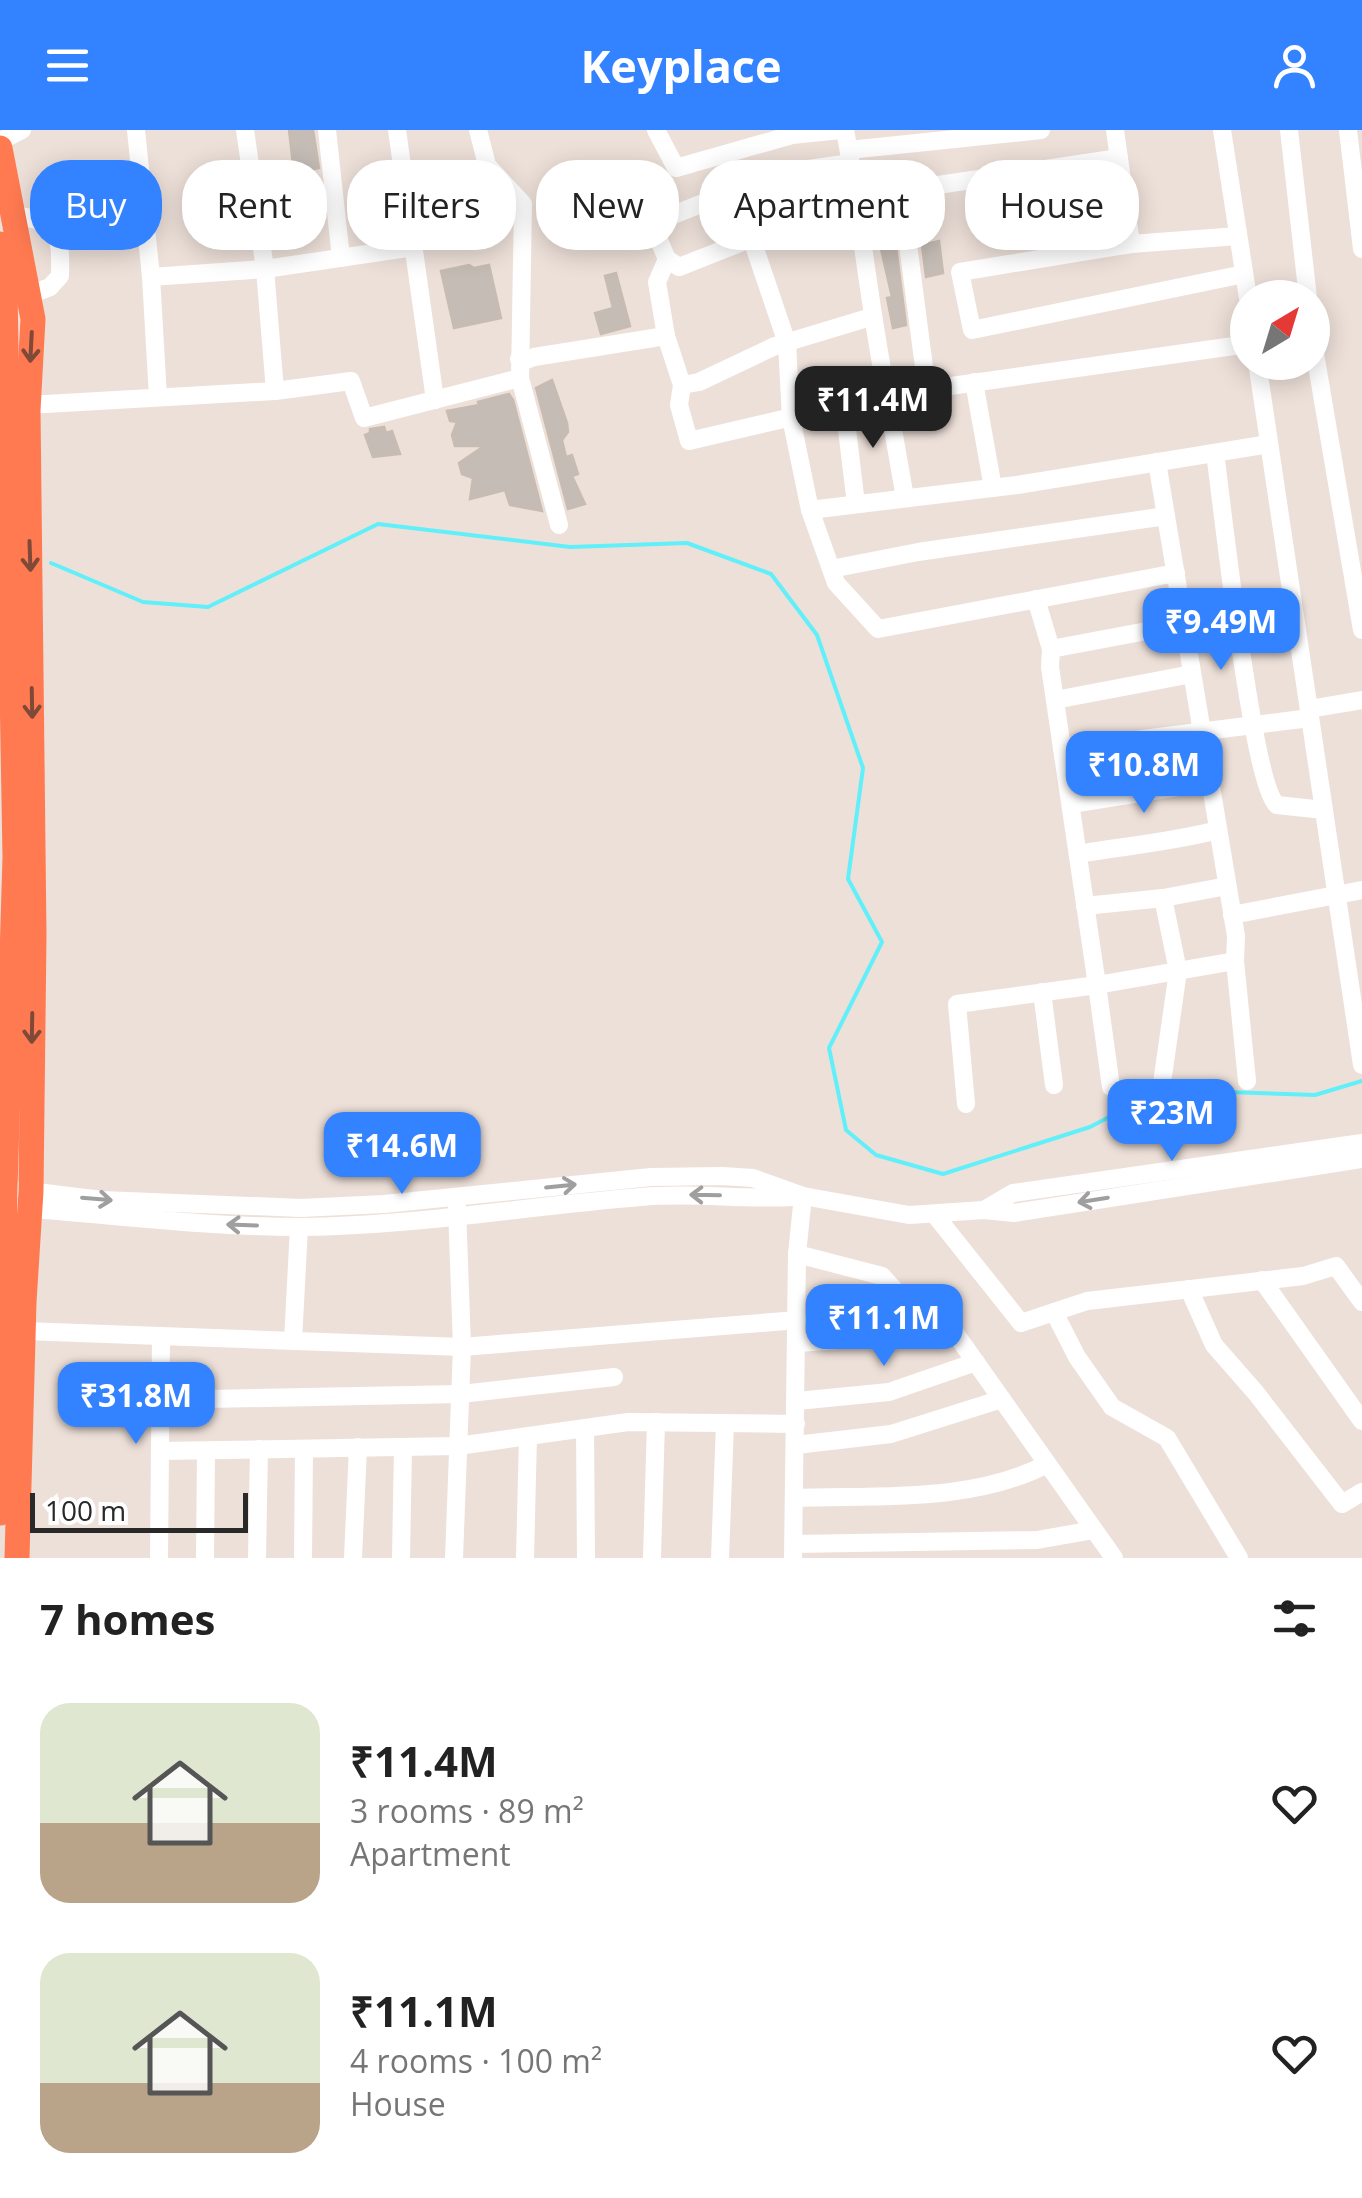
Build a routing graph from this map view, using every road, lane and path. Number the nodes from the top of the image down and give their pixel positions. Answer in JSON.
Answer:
{"nodes":[{"id":1,"x":22,"y":130,"type":"edge"},
{"id":2,"x":136,"y":130,"type":"edge"},
{"id":3,"x":244,"y":130,"type":"edge"},
{"id":4,"x":327,"y":130,"type":"edge"},
{"id":5,"x":398,"y":130,"type":"edge"},
{"id":6,"x":478,"y":130,"type":"edge"},
{"id":7,"x":656,"y":130,"type":"edge"},
{"id":8,"x":843,"y":130,"type":"edge"},
{"id":9,"x":1041,"y":130,"type":"edge"},
{"id":10,"x":1115,"y":130,"type":"edge"},
{"id":11,"x":1222,"y":130,"type":"edge"},
{"id":12,"x":1289,"y":130,"type":"edge"},
{"id":13,"x":1348,"y":130,"type":"edge"},
{"id":14,"x":0,"y":145,"type":"edge"},
{"id":15,"x":850,"y":157,"type":"junction"},
{"id":16,"x":1119,"y":158,"type":"joint"},
{"id":17,"x":402,"y":160,"type":"edge"},
{"id":18,"x":851,"y":160,"type":"edge"},
{"id":19,"x":1357,"y":161,"type":"edge"},
{"id":20,"x":945,"y":184,"type":"edge"},
{"id":21,"x":14,"y":215,"type":"junction"},
{"id":22,"x":1238,"y":236,"type":"junction"},
{"id":23,"x":1139,"y":243,"type":"edge"},
{"id":24,"x":0,"y":244,"type":"edge"},
{"id":25,"x":1362,"y":245,"type":"edge"},
{"id":26,"x":394,"y":250,"type":"edge"},
{"id":27,"x":414,"y":250,"type":"edge"},
{"id":28,"x":720,"y":250,"type":"edge"},
{"id":29,"x":756,"y":250,"type":"edge"},
{"id":30,"x":864,"y":250,"type":"edge"},
{"id":31,"x":909,"y":250,"type":"edge"},
{"id":32,"x":1094,"y":250,"type":"edge"},
{"id":33,"x":340,"y":258,"type":"junction"},
{"id":34,"x":667,"y":259,"type":"junction"},
{"id":35,"x":265,"y":268,"type":"junction"},
{"id":36,"x":1244,"y":274,"type":"junction"},
{"id":37,"x":151,"y":277,"type":"junction"},
{"id":38,"x":1245,"y":280,"type":"edge"},
{"id":39,"x":1306,"y":280,"type":"edge"},
{"id":40,"x":28,"y":296,"type":"junction"},
{"id":41,"x":872,"y":317,"type":"junction"},
{"id":42,"x":666,"y":336,"type":"junction"},
{"id":43,"x":787,"y":342,"type":"junction"},
{"id":44,"x":1230,"y":346,"type":"edge"},
{"id":45,"x":520,"y":369,"type":"junction"},
{"id":46,"x":1260,"y":380,"type":"edge"},
{"id":47,"x":1319,"y":380,"type":"edge"},
{"id":48,"x":974,"y":382,"type":"junction"},
{"id":49,"x":682,"y":385,"type":"junction"},
{"id":50,"x":927,"y":390,"type":"junction"},
{"id":51,"x":275,"y":391,"type":"junction"},
{"id":52,"x":887,"y":395,"type":"junction"},
{"id":53,"x":158,"y":397,"type":"junction"},
{"id":54,"x":434,"y":400,"type":"junction"},
{"id":55,"x":28,"y":405,"type":"junction"},
{"id":56,"x":844,"y":405,"type":"junction"},
{"id":57,"x":791,"y":418,"type":"junction"},
{"id":58,"x":1269,"y":444,"type":"junction"},
{"id":59,"x":1215,"y":453,"type":"junction"},
{"id":60,"x":1157,"y":462,"type":"junction"},
{"id":61,"x":993,"y":488,"type":"junction"},
{"id":62,"x":905,"y":498,"type":"junction"},
{"id":63,"x":856,"y":504,"type":"junction"},
{"id":64,"x":18,"y":506,"type":"junction"},
{"id":65,"x":810,"y":510,"type":"junction"},
{"id":66,"x":1166,"y":516,"type":"junction"},
{"id":67,"x":559,"y":525,"type":"dead end"},
{"id":68,"x":831,"y":569,"type":"junction"},
{"id":69,"x":1176,"y":573,"type":"junction"},
{"id":70,"x":1036,"y":600,"type":"junction"},
{"id":71,"x":20,"y":603,"type":"junction"},
{"id":72,"x":1184,"y":624,"type":"junction"},
{"id":73,"x":1362,"y":630,"type":"edge"},
{"id":74,"x":5,"y":634,"type":"edge"},
{"id":75,"x":1051,"y":650,"type":"junction"},
{"id":76,"x":1192,"y":674,"type":"junction"},
{"id":77,"x":1055,"y":700,"type":"junction"},
{"id":78,"x":1362,"y":700,"type":"edge"},
{"id":79,"x":1309,"y":714,"type":"junction"},
{"id":80,"x":1252,"y":725,"type":"junction"},
{"id":81,"x":1202,"y":731,"type":"junction"},
{"id":82,"x":6,"y":749,"type":"edge"},
{"id":83,"x":1062,"y":749,"type":"junction"},
{"id":84,"x":1210,"y":782,"type":"junction"},
{"id":85,"x":1071,"y":804,"type":"junction"},
{"id":86,"x":1324,"y":810,"type":"junction"},
{"id":87,"x":1218,"y":830,"type":"junction"},
{"id":88,"x":1078,"y":854,"type":"junction"},
{"id":89,"x":8,"y":857,"type":"edge"},
{"id":90,"x":1227,"y":886,"type":"junction"},
{"id":91,"x":1362,"y":890,"type":"edge"},
{"id":92,"x":1336,"y":894,"type":"junction"},
{"id":93,"x":1163,"y":898,"type":"junction"},
{"id":94,"x":1085,"y":906,"type":"junction"},
{"id":95,"x":1232,"y":915,"type":"junction"},
{"id":96,"x":1354,"y":960,"type":"edge"},
{"id":97,"x":1235,"y":961,"type":"junction"},
{"id":98,"x":1178,"y":971,"type":"junction"},
{"id":99,"x":1097,"y":984,"type":"junction"},
{"id":100,"x":1042,"y":992,"type":"junction"},
{"id":101,"x":1362,"y":1066,"type":"edge"},
{"id":102,"x":1247,"y":1081,"type":"dead end"},
{"id":103,"x":1054,"y":1085,"type":"dead end"},
{"id":104,"x":1111,"y":1087,"type":"dead end"},
{"id":105,"x":1161,"y":1090,"type":"dead end"},
{"id":106,"x":966,"y":1104,"type":"dead end"},
{"id":107,"x":1362,"y":1143,"type":"edge"},
{"id":108,"x":1362,"y":1158,"type":"edge"},
{"id":109,"x":456,"y":1196,"type":"junction"},
{"id":110,"x":802,"y":1196,"type":"junction"},
{"id":111,"x":12,"y":1199,"type":"edge"},
{"id":112,"x":984,"y":1210,"type":"junction"},
{"id":113,"x":935,"y":1215,"type":"junction"},
{"id":114,"x":458,"y":1216,"type":"junction"},
{"id":115,"x":298,"y":1227,"type":"junction"},
{"id":116,"x":797,"y":1254,"type":"junction"},
{"id":117,"x":1262,"y":1280,"type":"junction"},
{"id":118,"x":1189,"y":1289,"type":"junction"},
{"id":119,"x":1362,"y":1302,"type":"edge"},
{"id":120,"x":1054,"y":1312,"type":"junction"},
{"id":121,"x":798,"y":1320,"type":"junction"},
{"id":122,"x":925,"y":1323,"type":"junction"},
{"id":123,"x":24,"y":1331,"type":"junction"},
{"id":124,"x":161,"y":1336,"type":"junction"},
{"id":125,"x":293,"y":1341,"type":"junction"},
{"id":126,"x":797,"y":1343,"type":"junction"},
{"id":127,"x":462,"y":1347,"type":"junction"},
{"id":128,"x":976,"y":1362,"type":"junction"},
{"id":129,"x":614,"y":1377,"type":"dead end"},
{"id":130,"x":461,"y":1394,"type":"junction"},
{"id":131,"x":1002,"y":1399,"type":"junction"},
{"id":132,"x":160,"y":1400,"type":"junction"},
{"id":133,"x":797,"y":1400,"type":"junction"},
{"id":134,"x":1362,"y":1421,"type":"edge"},
{"id":135,"x":656,"y":1422,"type":"junction"},
{"id":136,"x":726,"y":1423,"type":"junction"},
{"id":137,"x":796,"y":1424,"type":"junction"},
{"id":138,"x":585,"y":1428,"type":"junction"},
{"id":139,"x":528,"y":1436,"type":"junction"},
{"id":140,"x":796,"y":1445,"type":"junction"},
{"id":141,"x":458,"y":1446,"type":"junction"},
{"id":142,"x":404,"y":1447,"type":"junction"},
{"id":143,"x":304,"y":1448,"type":"junction"},
{"id":144,"x":358,"y":1448,"type":"junction"},
{"id":145,"x":259,"y":1449,"type":"junction"},
{"id":146,"x":160,"y":1451,"type":"junction"},
{"id":147,"x":206,"y":1452,"type":"junction"},
{"id":148,"x":1047,"y":1464,"type":"junction"},
{"id":149,"x":1362,"y":1492,"type":"edge"},
{"id":150,"x":795,"y":1498,"type":"junction"},
{"id":151,"x":0,"y":1511,"type":"edge"},
{"id":152,"x":1094,"y":1530,"type":"junction"},
{"id":153,"x":794,"y":1551,"type":"edge"},
{"id":154,"x":17,"y":1558,"type":"edge"},
{"id":155,"x":159,"y":1558,"type":"edge"},
{"id":156,"x":205,"y":1558,"type":"edge"},
{"id":157,"x":257,"y":1558,"type":"edge"},
{"id":158,"x":303,"y":1558,"type":"edge"},
{"id":159,"x":353,"y":1558,"type":"edge"},
{"id":160,"x":401,"y":1558,"type":"edge"},
{"id":161,"x":454,"y":1558,"type":"edge"},
{"id":162,"x":525,"y":1558,"type":"edge"},
{"id":163,"x":586,"y":1558,"type":"edge"},
{"id":164,"x":652,"y":1558,"type":"edge"},
{"id":165,"x":720,"y":1558,"type":"edge"},
{"id":166,"x":1114,"y":1558,"type":"edge"},
{"id":167,"x":1239,"y":1558,"type":"edge"}],
"edges":[{"from":1,"to":14,"type":"street"},
{"from":2,"to":37,"type":"street"},
{"from":3,"to":35,"type":"street"},
{"from":4,"to":33,"type":"street"},
{"from":5,"to":17,"type":"street"},
{"from":6,"to":45,"type":"street"},
{"from":7,"to":8,"type":"street"},
{"from":8,"to":15,"type":"street"},
{"from":9,"to":15,"type":"street"},
{"from":10,"to":16,"type":"street"},
{"from":11,"to":22,"type":"street"},
{"from":12,"to":39,"type":"street"},
{"from":13,"to":19,"type":"street"},
{"from":14,"to":21,"type":"highway"},
{"from":15,"to":18,"type":"street"},
{"from":15,"to":34,"type":"street"},
{"from":16,"to":20,"type":"street"},
{"from":19,"to":25,"type":"street"},
{"from":21,"to":40,"type":"highway"},
{"from":21,"to":40,"type":"street"},
{"from":22,"to":23,"type":"street"},
{"from":22,"to":36,"type":"street"},
{"from":24,"to":64,"type":"highway"},
{"from":26,"to":33,"type":"street"},
{"from":27,"to":54,"type":"street"},
{"from":28,"to":34,"type":"street"},
{"from":29,"to":43,"type":"street"},
{"from":30,"to":41,"type":"street"},
{"from":31,"to":50,"type":"street"},
{"from":32,"to":36,"type":"street"},
{"from":33,"to":35,"type":"street"},
{"from":34,"to":42,"type":"street"},
{"from":35,"to":37,"type":"street"},
{"from":35,"to":51,"type":"street"},
{"from":36,"to":38,"type":"street"},
{"from":37,"to":53,"type":"street"},
{"from":40,"to":55,"type":"highway","one_way":true},
{"from":41,"to":43,"type":"street"},
{"from":41,"to":52,"type":"street"},
{"from":42,"to":45,"type":"street"},
{"from":42,"to":49,"type":"street"},
{"from":43,"to":49,"type":"street"},
{"from":43,"to":57,"type":"street"},
{"from":44,"to":48,"type":"street"},
{"from":45,"to":54,"type":"street"},
{"from":45,"to":67,"type":"street"},
{"from":46,"to":58,"type":"street"},
{"from":47,"to":73,"type":"street"},
{"from":48,"to":50,"type":"street"},
{"from":48,"to":61,"type":"street"},
{"from":49,"to":57,"type":"street"},
{"from":50,"to":52,"type":"street"},
{"from":51,"to":53,"type":"street"},
{"from":51,"to":54,"type":"street"},
{"from":52,"to":56,"type":"street"},
{"from":52,"to":62,"type":"street"},
{"from":53,"to":55,"type":"street"},
{"from":55,"to":64,"type":"highway"},
{"from":56,"to":57,"type":"street"},
{"from":56,"to":63,"type":"street"},
{"from":57,"to":65,"type":"street"},
{"from":58,"to":59,"type":"street"},
{"from":58,"to":79,"type":"street"},
{"from":59,"to":60,"type":"street"},
{"from":59,"to":80,"type":"street"},
{"from":60,"to":61,"type":"street"},
{"from":60,"to":66,"type":"street"},
{"from":61,"to":62,"type":"street"},
{"from":62,"to":63,"type":"street"},
{"from":63,"to":65,"type":"street"},
{"from":64,"to":71,"type":"highway"},
{"from":65,"to":68,"type":"street"},
{"from":66,"to":68,"type":"street"},
{"from":66,"to":69,"type":"street"},
{"from":68,"to":70,"type":"street"},
{"from":69,"to":70,"type":"street"},
{"from":69,"to":72,"type":"street"},
{"from":70,"to":75,"type":"street"},
{"from":71,"to":74,"type":"highway"},
{"from":71,"to":111,"type":"highway","one_way":true},
{"from":72,"to":75,"type":"street"},
{"from":72,"to":76,"type":"street"},
{"from":74,"to":82,"type":"highway"},
{"from":75,"to":77,"type":"street"},
{"from":76,"to":77,"type":"street"},
{"from":76,"to":81,"type":"street"},
{"from":77,"to":83,"type":"street"},
{"from":78,"to":79,"type":"street"},
{"from":79,"to":80,"type":"street"},
{"from":79,"to":86,"type":"street"},
{"from":80,"to":81,"type":"street"},
{"from":80,"to":86,"type":"street"},
{"from":81,"to":83,"type":"street"},
{"from":81,"to":84,"type":"street"},
{"from":82,"to":89,"type":"highway"},
{"from":83,"to":85,"type":"street"},
{"from":84,"to":85,"type":"street"},
{"from":84,"to":87,"type":"street"},
{"from":85,"to":88,"type":"street"},
{"from":86,"to":92,"type":"street"},
{"from":87,"to":88,"type":"street"},
{"from":87,"to":90,"type":"street"},
{"from":88,"to":94,"type":"street"},
{"from":89,"to":111,"type":"highway"},
{"from":90,"to":93,"type":"street"},
{"from":90,"to":95,"type":"street"},
{"from":91,"to":92,"type":"street"},
{"from":92,"to":95,"type":"street"},
{"from":92,"to":96,"type":"street"},
{"from":93,"to":94,"type":"street"},
{"from":93,"to":98,"type":"street"},
{"from":94,"to":99,"type":"street"},
{"from":95,"to":97,"type":"street"},
{"from":96,"to":101,"type":"street"},
{"from":97,"to":98,"type":"street"},
{"from":97,"to":102,"type":"street"},
{"from":98,"to":99,"type":"street"},
{"from":98,"to":105,"type":"street"},
{"from":99,"to":100,"type":"street"},
{"from":99,"to":104,"type":"street"},
{"from":100,"to":103,"type":"street"},
{"from":100,"to":106,"type":"street"},
{"from":107,"to":112,"type":"street"},
{"from":108,"to":112,"type":"street","one_way":true},
{"from":109,"to":110,"type":"street","one_way":true},
{"from":111,"to":109,"type":"street","one_way":true},
{"from":109,"to":114,"type":"street"},
{"from":110,"to":113,"type":"street"},
{"from":110,"to":114,"type":"street","one_way":true},
{"from":110,"to":116,"type":"street"},
{"from":115,"to":111,"type":"street","one_way":true},
{"from":111,"to":123,"type":"highway"},
{"from":111,"to":151,"type":"highway"},
{"from":112,"to":113,"type":"street"},
{"from":113,"to":120,"type":"street"},
{"from":114,"to":115,"type":"street"},
{"from":114,"to":127,"type":"street"},
{"from":115,"to":125,"type":"street"},
{"from":116,"to":121,"type":"street"},
{"from":116,"to":122,"type":"street"},
{"from":117,"to":118,"type":"street"},
{"from":117,"to":119,"type":"street"},
{"from":117,"to":134,"type":"street"},
{"from":118,"to":120,"type":"street"},
{"from":118,"to":149,"type":"street"},
{"from":120,"to":167,"type":"street"},
{"from":121,"to":126,"type":"street"},
{"from":121,"to":127,"type":"street"},
{"from":122,"to":126,"type":"street"},
{"from":122,"to":128,"type":"street"},
{"from":123,"to":124,"type":"street"},
{"from":123,"to":154,"type":"highway"},
{"from":124,"to":125,"type":"street"},
{"from":124,"to":132,"type":"street"},
{"from":125,"to":127,"type":"street"},
{"from":126,"to":133,"type":"street"},
{"from":127,"to":130,"type":"street"},
{"from":128,"to":131,"type":"street"},
{"from":128,"to":133,"type":"street"},
{"from":129,"to":130,"type":"street"},
{"from":130,"to":132,"type":"street"},
{"from":130,"to":141,"type":"street"},
{"from":131,"to":140,"type":"street"},
{"from":131,"to":148,"type":"street"},
{"from":132,"to":146,"type":"street"},
{"from":133,"to":137,"type":"street"},
{"from":135,"to":136,"type":"street"},
{"from":135,"to":138,"type":"street"},
{"from":135,"to":164,"type":"street"},
{"from":136,"to":137,"type":"street"},
{"from":136,"to":165,"type":"street"},
{"from":137,"to":140,"type":"street"},
{"from":138,"to":139,"type":"street"},
{"from":138,"to":163,"type":"street"},
{"from":139,"to":141,"type":"street"},
{"from":139,"to":162,"type":"street"},
{"from":140,"to":150,"type":"street"},
{"from":141,"to":142,"type":"street"},
{"from":141,"to":161,"type":"street"},
{"from":142,"to":144,"type":"street"},
{"from":142,"to":160,"type":"street"},
{"from":143,"to":144,"type":"street"},
{"from":143,"to":145,"type":"street"},
{"from":143,"to":158,"type":"street"},
{"from":144,"to":159,"type":"street"},
{"from":145,"to":147,"type":"street"},
{"from":145,"to":157,"type":"street"},
{"from":146,"to":147,"type":"street"},
{"from":146,"to":155,"type":"street"},
{"from":147,"to":156,"type":"street"},
{"from":148,"to":150,"type":"street"},
{"from":148,"to":152,"type":"street"},
{"from":150,"to":153,"type":"street"},
{"from":152,"to":153,"type":"street"},
{"from":152,"to":166,"type":"street"}]}
